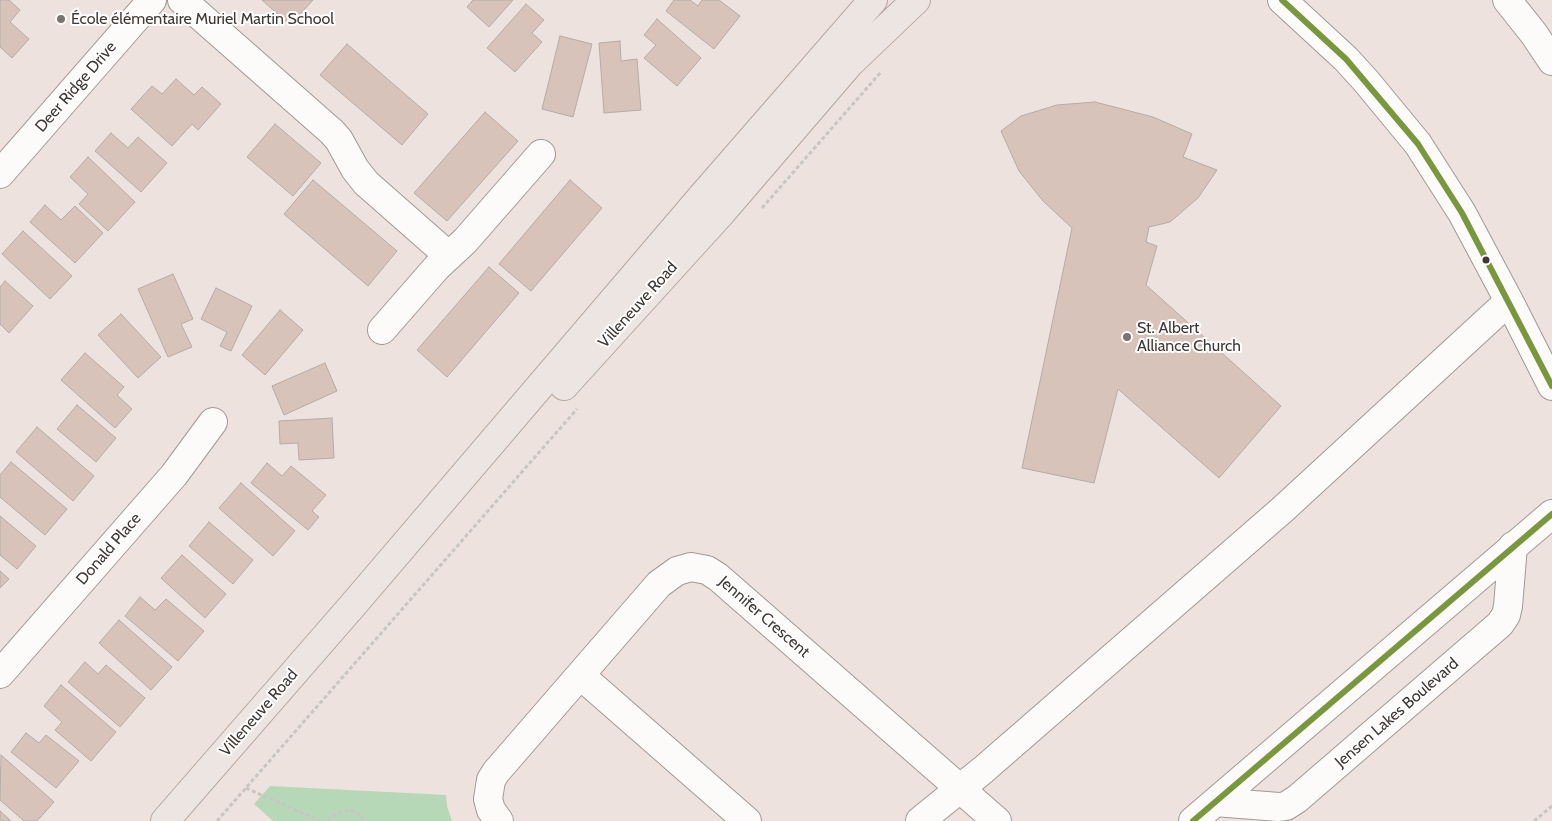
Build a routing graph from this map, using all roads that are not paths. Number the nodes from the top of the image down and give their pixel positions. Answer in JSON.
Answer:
{"nodes":[{"id":1,"x":152,"y":0,"type":"edge"},
{"id":2,"x":182,"y":0,"type":"edge"},
{"id":3,"x":873,"y":0,"type":"edge"},
{"id":4,"x":916,"y":0,"type":"edge"},
{"id":5,"x":1282,"y":0,"type":"edge"},
{"id":6,"x":1507,"y":0,"type":"edge"},
{"id":7,"x":1552,"y":61,"type":"edge"},
{"id":8,"x":540,"y":154,"type":"dead end"},
{"id":9,"x":2,"y":169,"type":"edge"},
{"id":10,"x":449,"y":256,"type":"junction"},
{"id":11,"x":1509,"y":301,"type":"junction"},
{"id":12,"x":382,"y":330,"type":"dead end"},
{"id":13,"x":1552,"y":386,"type":"edge"},
{"id":14,"x":213,"y":422,"type":"dead end"},
{"id":15,"x":1552,"y":514,"type":"edge"},
{"id":16,"x":1513,"y":546,"type":"junction"},
{"id":17,"x":353,"y":605,"type":"junction"},
{"id":18,"x":0,"y":674,"type":"edge"},
{"id":19,"x":580,"y":675,"type":"junction"},
{"id":20,"x":960,"y":788,"type":"junction"},
{"id":21,"x":1215,"y":802,"type":"junction"},
{"id":22,"x":165,"y":821,"type":"edge"},
{"id":23,"x":499,"y":821,"type":"edge"},
{"id":24,"x":747,"y":821,"type":"edge"},
{"id":25,"x":920,"y":821,"type":"edge"},
{"id":26,"x":997,"y":821,"type":"edge"},
{"id":27,"x":1193,"y":821,"type":"edge"}],
"edges":[{"from":1,"to":9,"type":"street","name":"Deer Ridge Drive"},
{"from":2,"to":10,"type":"street"},
{"from":3,"to":17,"type":"main road","name":"Villeneuve Road"},
{"from":4,"to":17,"type":"main road","name":"Villeneuve Road"},
{"from":5,"to":11,"type":"street"},
{"from":6,"to":7,"type":"street"},
{"from":8,"to":10,"type":"street"},
{"from":10,"to":12,"type":"street"},
{"from":11,"to":13,"type":"street"},
{"from":11,"to":20,"type":"street"},
{"from":14,"to":18,"type":"street","name":"Donald Place"},
{"from":15,"to":16,"type":"street"},
{"from":16,"to":21,"type":"street"},
{"from":16,"to":21,"type":"street","name":"Jensen Lakes Boulevard"},
{"from":17,"to":22,"type":"main road","name":"Villeneuve Road"},
{"from":19,"to":20,"type":"street","name":"Jennifer Crescent"},
{"from":19,"to":23,"type":"street","name":"Jennifer Crescent"},
{"from":19,"to":24,"type":"street"},
{"from":20,"to":25,"type":"street"},
{"from":20,"to":26,"type":"street","name":"Jennifer Crescent"},
{"from":21,"to":27,"type":"street"}]}
